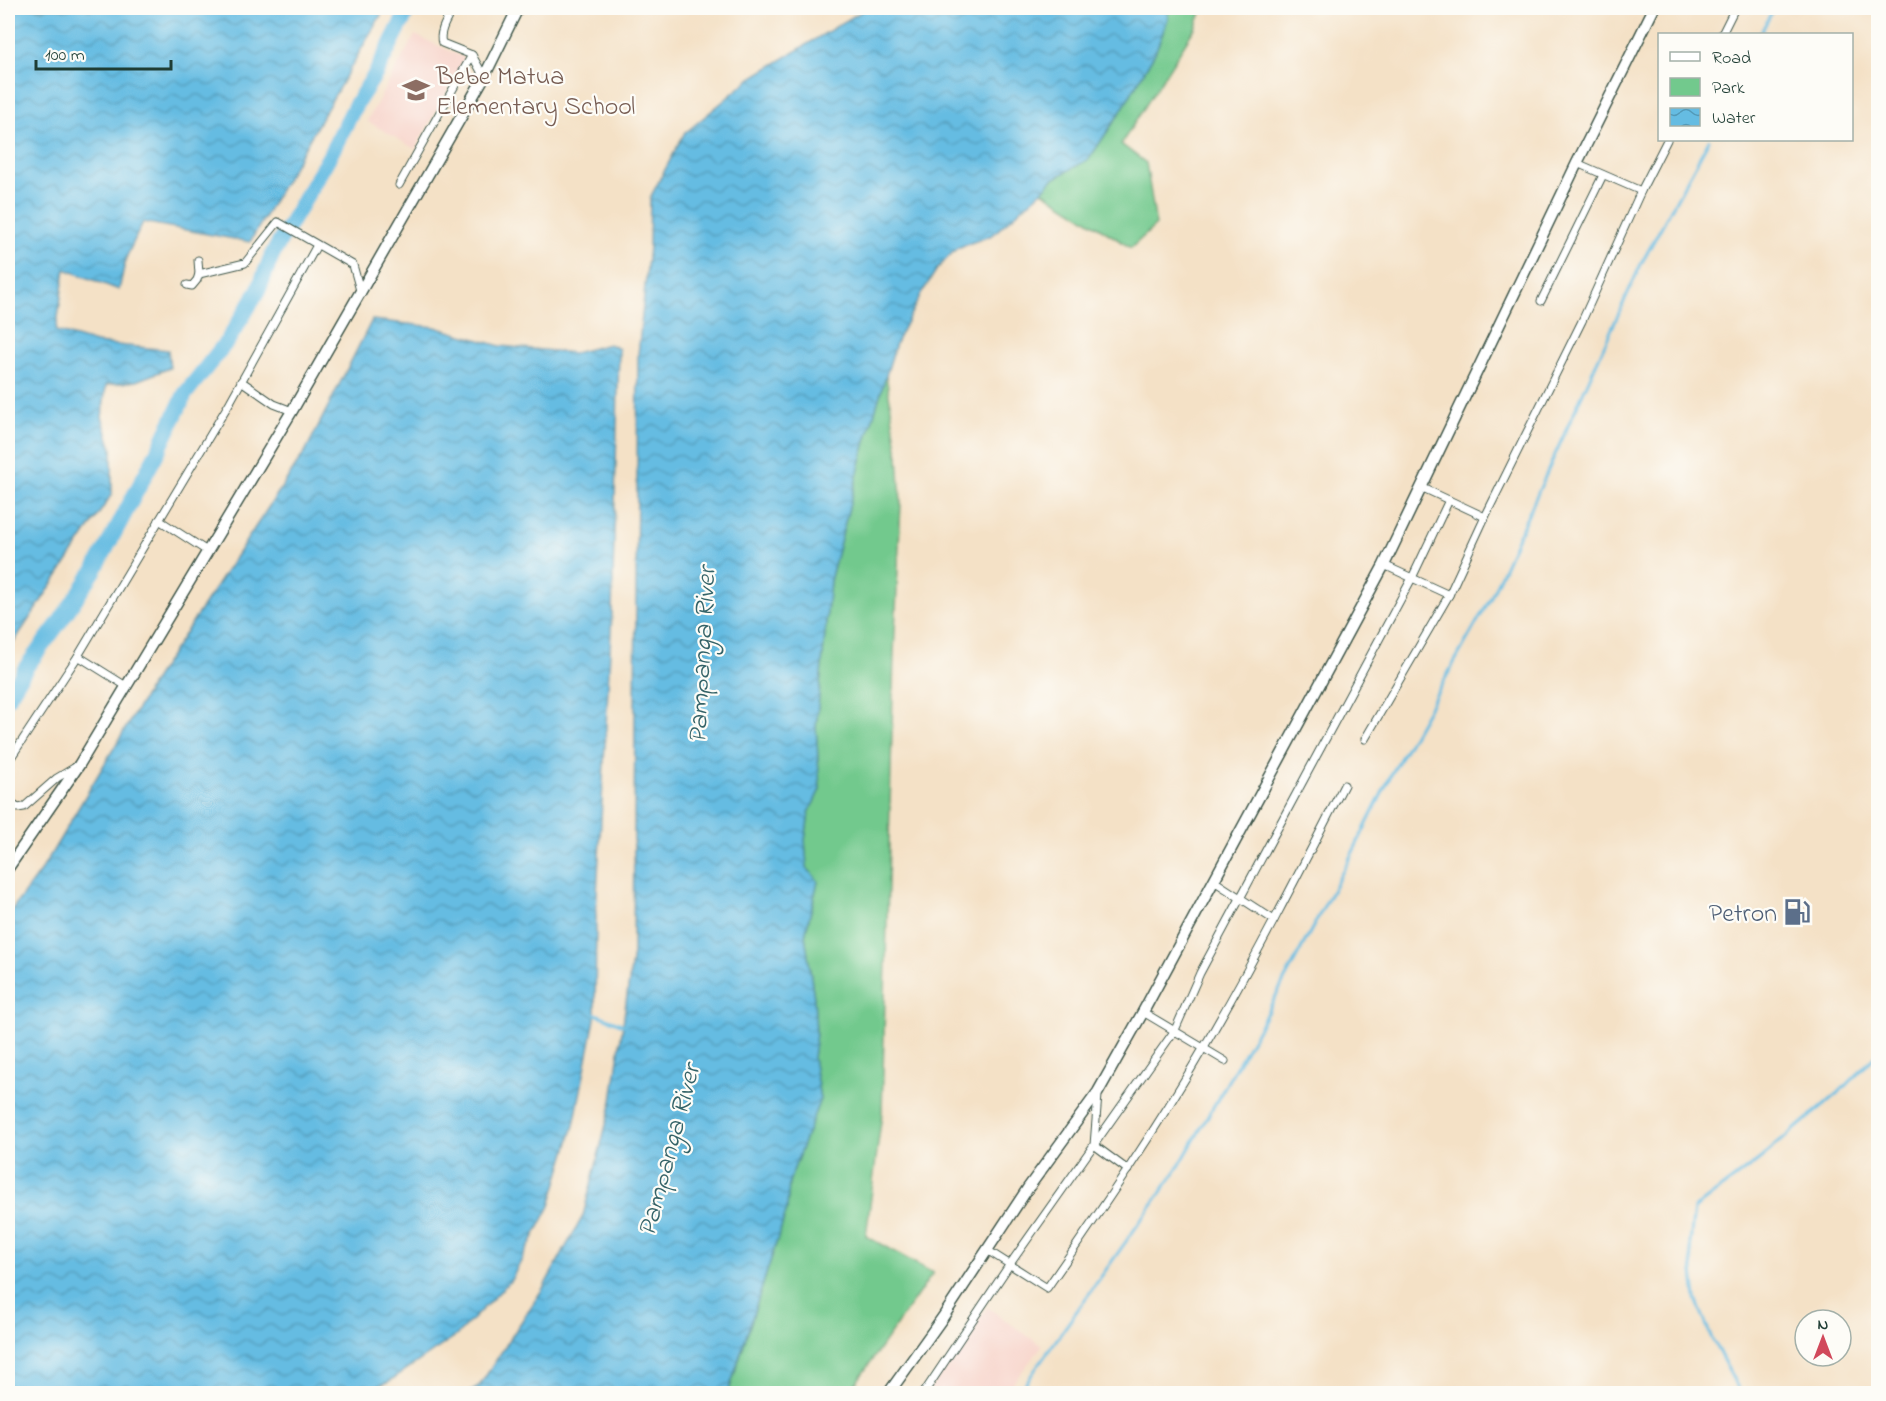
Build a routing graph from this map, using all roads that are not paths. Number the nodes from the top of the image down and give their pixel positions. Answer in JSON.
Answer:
{"nodes":[{"id":1,"x":453,"y":8,"type":"edge"},
{"id":2,"x":518,"y":8,"type":"edge"},
{"id":3,"x":1654,"y":8,"type":"edge"},
{"id":4,"x":1735,"y":8,"type":"edge"},
{"id":5,"x":1722,"y":33,"type":"edge"},
{"id":6,"x":472,"y":55,"type":"junction"},
{"id":7,"x":484,"y":77,"type":"junction"},
{"id":8,"x":1666,"y":141,"type":"edge"},
{"id":9,"x":1577,"y":163,"type":"junction"},
{"id":10,"x":1604,"y":175,"type":"junction"},
{"id":11,"x":399,"y":185,"type":"dead end"},
{"id":12,"x":1641,"y":191,"type":"junction"},
{"id":13,"x":317,"y":245,"type":"junction"},
{"id":14,"x":198,"y":260,"type":"dead end"},
{"id":15,"x":199,"y":274,"type":"junction"},
{"id":16,"x":187,"y":285,"type":"dead end"},
{"id":17,"x":361,"y":294,"type":"junction"},
{"id":18,"x":1541,"y":301,"type":"dead end"},
{"id":19,"x":241,"y":381,"type":"junction"},
{"id":20,"x":292,"y":411,"type":"junction"},
{"id":21,"x":1421,"y":488,"type":"junction"},
{"id":22,"x":1449,"y":500,"type":"junction"},
{"id":23,"x":1485,"y":517,"type":"junction"},
{"id":24,"x":159,"y":520,"type":"junction"},
{"id":25,"x":207,"y":551,"type":"junction"},
{"id":26,"x":1384,"y":565,"type":"junction"},
{"id":27,"x":1412,"y":578,"type":"junction"},
{"id":28,"x":1449,"y":595,"type":"junction"},
{"id":29,"x":78,"y":656,"type":"junction"},
{"id":30,"x":126,"y":686,"type":"junction"},
{"id":31,"x":1365,"y":739,"type":"dead end"},
{"id":32,"x":8,"y":762,"type":"edge"},
{"id":33,"x":79,"y":765,"type":"junction"},
{"id":34,"x":1344,"y":785,"type":"dead end"},
{"id":35,"x":8,"y":801,"type":"edge"},
{"id":36,"x":8,"y":868,"type":"edge"},
{"id":37,"x":1214,"y":881,"type":"junction"},
{"id":38,"x":1240,"y":898,"type":"junction"},
{"id":39,"x":1274,"y":920,"type":"junction"},
{"id":40,"x":1143,"y":1012,"type":"junction"},
{"id":41,"x":1175,"y":1030,"type":"junction"},
{"id":42,"x":1204,"y":1047,"type":"junction"},
{"id":43,"x":1225,"y":1061,"type":"dead end"},
{"id":44,"x":1098,"y":1092,"type":"junction"},
{"id":45,"x":1094,"y":1145,"type":"junction"},
{"id":46,"x":1128,"y":1170,"type":"junction"},
{"id":47,"x":987,"y":1250,"type":"junction"},
{"id":48,"x":1011,"y":1264,"type":"junction"},
{"id":49,"x":888,"y":1394,"type":"edge"},
{"id":50,"x":923,"y":1394,"type":"edge"}],
"edges":[{"from":1,"to":6,"type":"street"},
{"from":2,"to":7,"type":"street"},
{"from":3,"to":9,"type":"street"},
{"from":4,"to":5,"type":"street"},
{"from":6,"to":7,"type":"street"},
{"from":6,"to":11,"type":"street"},
{"from":7,"to":17,"type":"street"},
{"from":8,"to":12,"type":"street"},
{"from":9,"to":10,"type":"street"},
{"from":9,"to":21,"type":"street"},
{"from":10,"to":12,"type":"street"},
{"from":10,"to":18,"type":"street"},
{"from":12,"to":23,"type":"street"},
{"from":13,"to":15,"type":"street"},
{"from":13,"to":17,"type":"street"},
{"from":13,"to":19,"type":"street"},
{"from":14,"to":15,"type":"street"},
{"from":15,"to":16,"type":"street"},
{"from":17,"to":20,"type":"street"},
{"from":19,"to":20,"type":"street"},
{"from":19,"to":24,"type":"street"},
{"from":20,"to":25,"type":"street"},
{"from":21,"to":22,"type":"street"},
{"from":21,"to":26,"type":"street"},
{"from":22,"to":23,"type":"street"},
{"from":22,"to":27,"type":"street"},
{"from":23,"to":28,"type":"street"},
{"from":24,"to":25,"type":"street"},
{"from":24,"to":29,"type":"street"},
{"from":25,"to":30,"type":"street"},
{"from":26,"to":27,"type":"street"},
{"from":26,"to":37,"type":"street"},
{"from":27,"to":28,"type":"street"},
{"from":27,"to":38,"type":"street"},
{"from":28,"to":31,"type":"street"},
{"from":29,"to":30,"type":"street"},
{"from":29,"to":32,"type":"street"},
{"from":30,"to":33,"type":"street"},
{"from":33,"to":35,"type":"street"},
{"from":33,"to":36,"type":"street"},
{"from":34,"to":39,"type":"street"},
{"from":37,"to":38,"type":"street"},
{"from":37,"to":40,"type":"street"},
{"from":38,"to":39,"type":"street"},
{"from":38,"to":41,"type":"street"},
{"from":39,"to":42,"type":"street"},
{"from":40,"to":41,"type":"street"},
{"from":40,"to":44,"type":"street"},
{"from":41,"to":42,"type":"street"},
{"from":41,"to":45,"type":"street"},
{"from":42,"to":43,"type":"street"},
{"from":42,"to":46,"type":"street"},
{"from":44,"to":45,"type":"street"},
{"from":44,"to":47,"type":"street"},
{"from":45,"to":46,"type":"street"},
{"from":45,"to":48,"type":"street"},
{"from":46,"to":48,"type":"street"},
{"from":47,"to":48,"type":"street"},
{"from":47,"to":49,"type":"street"},
{"from":48,"to":50,"type":"street"}]}
